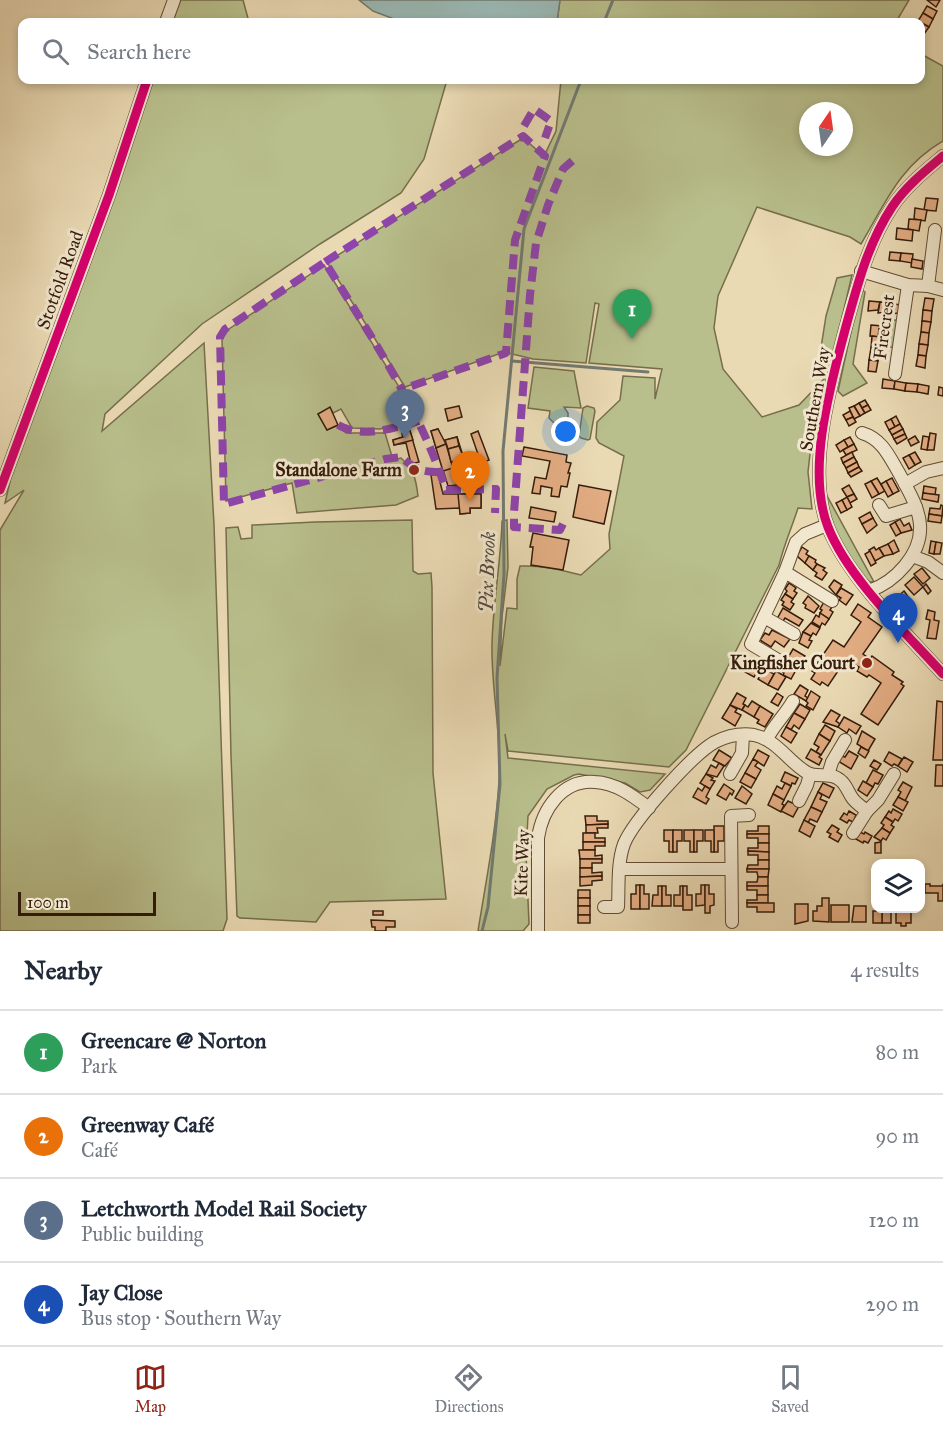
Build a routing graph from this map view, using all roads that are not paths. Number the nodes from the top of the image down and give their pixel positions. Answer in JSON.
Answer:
{"nodes":[{"id":1,"x":174,"y":0,"type":"edge"},
{"id":2,"x":167,"y":18,"type":"edge"},
{"id":3,"x":146,"y":84,"type":"edge"},
{"id":4,"x":943,"y":156,"type":"edge"},
{"id":5,"x":935,"y":230,"type":"dead end"},
{"id":6,"x":861,"y":271,"type":"junction"},
{"id":7,"x":908,"y":285,"type":"junction"},
{"id":8,"x":928,"y":286,"type":"junction"},
{"id":9,"x":943,"y":290,"type":"edge"},
{"id":10,"x":895,"y":374,"type":"dead end"},
{"id":11,"x":862,"y":433,"type":"dead end"},
{"id":12,"x":943,"y":468,"type":"edge"},
{"id":13,"x":905,"y":484,"type":"junction"},
{"id":14,"x":0,"y":490,"type":"edge"},
{"id":15,"x":879,"y":505,"type":"dead end"},
{"id":16,"x":916,"y":507,"type":"junction"},
{"id":17,"x":827,"y":525,"type":"junction"},
{"id":18,"x":912,"y":556,"type":"junction"},
{"id":19,"x":785,"y":572,"type":"junction"},
{"id":20,"x":943,"y":573,"type":"edge"},
{"id":21,"x":869,"y":591,"type":"junction"},
{"id":22,"x":832,"y":601,"type":"dead end"},
{"id":23,"x":764,"y":617,"type":"junction"},
{"id":24,"x":794,"y":634,"type":"dead end"},
{"id":25,"x":778,"y":660,"type":"dead end"},
{"id":26,"x":943,"y":674,"type":"edge"},
{"id":27,"x":793,"y":701,"type":"dead end"},
{"id":28,"x":743,"y":735,"type":"junction"},
{"id":29,"x":766,"y":740,"type":"junction"},
{"id":30,"x":845,"y":740,"type":"dead end"},
{"id":31,"x":730,"y":774,"type":"dead end"},
{"id":32,"x":810,"y":774,"type":"junction"},
{"id":33,"x":894,"y":774,"type":"dead end"},
{"id":34,"x":828,"y":775,"type":"junction"},
{"id":35,"x":799,"y":801,"type":"dead end"},
{"id":36,"x":649,"y":808,"type":"junction"},
{"id":37,"x":867,"y":811,"type":"junction"},
{"id":38,"x":750,"y":815,"type":"dead end"},
{"id":39,"x":853,"y":833,"type":"dead end"},
{"id":40,"x":730,"y":868,"type":"junction"},
{"id":41,"x":620,"y":869,"type":"junction"},
{"id":42,"x":604,"y":907,"type":"dead end"},
{"id":43,"x":732,"y":922,"type":"dead end"},
{"id":44,"x":538,"y":931,"type":"edge"}],
"edges":[{"from":1,"to":2,"type":"street"},
{"from":3,"to":14,"type":"street","name":"Stotfold Road"},
{"from":4,"to":6,"type":"street","name":"Southern Way"},
{"from":5,"to":8,"type":"street"},
{"from":6,"to":7,"type":"street","name":"Firecrest"},
{"from":6,"to":17,"type":"street","name":"Southern Way"},
{"from":7,"to":8,"type":"street","name":"Firecrest"},
{"from":7,"to":10,"type":"street","name":"Firecrest"},
{"from":8,"to":9,"type":"street","name":"Firecrest"},
{"from":11,"to":13,"type":"street"},
{"from":12,"to":13,"type":"street"},
{"from":13,"to":16,"type":"street"},
{"from":15,"to":16,"type":"street"},
{"from":16,"to":18,"type":"street"},
{"from":17,"to":19,"type":"street"},
{"from":17,"to":21,"type":"street","name":"Southern Way"},
{"from":18,"to":20,"type":"street"},
{"from":18,"to":21,"type":"street"},
{"from":19,"to":22,"type":"street"},
{"from":19,"to":23,"type":"street"},
{"from":21,"to":26,"type":"street","name":"Southern Way"},
{"from":23,"to":24,"type":"street"},
{"from":23,"to":25,"type":"street"},
{"from":27,"to":29,"type":"street"},
{"from":28,"to":29,"type":"street"},
{"from":28,"to":31,"type":"street"},
{"from":28,"to":36,"type":"street"},
{"from":29,"to":32,"type":"street"},
{"from":30,"to":34,"type":"street"},
{"from":32,"to":34,"type":"street"},
{"from":32,"to":35,"type":"street"},
{"from":33,"to":37,"type":"street"},
{"from":34,"to":37,"type":"street"},
{"from":36,"to":41,"type":"street"},
{"from":36,"to":44,"type":"street","name":"Kite Way"},
{"from":37,"to":39,"type":"street"},
{"from":38,"to":40,"type":"street"},
{"from":40,"to":41,"type":"street"},
{"from":40,"to":43,"type":"street"},
{"from":41,"to":42,"type":"street"}]}
